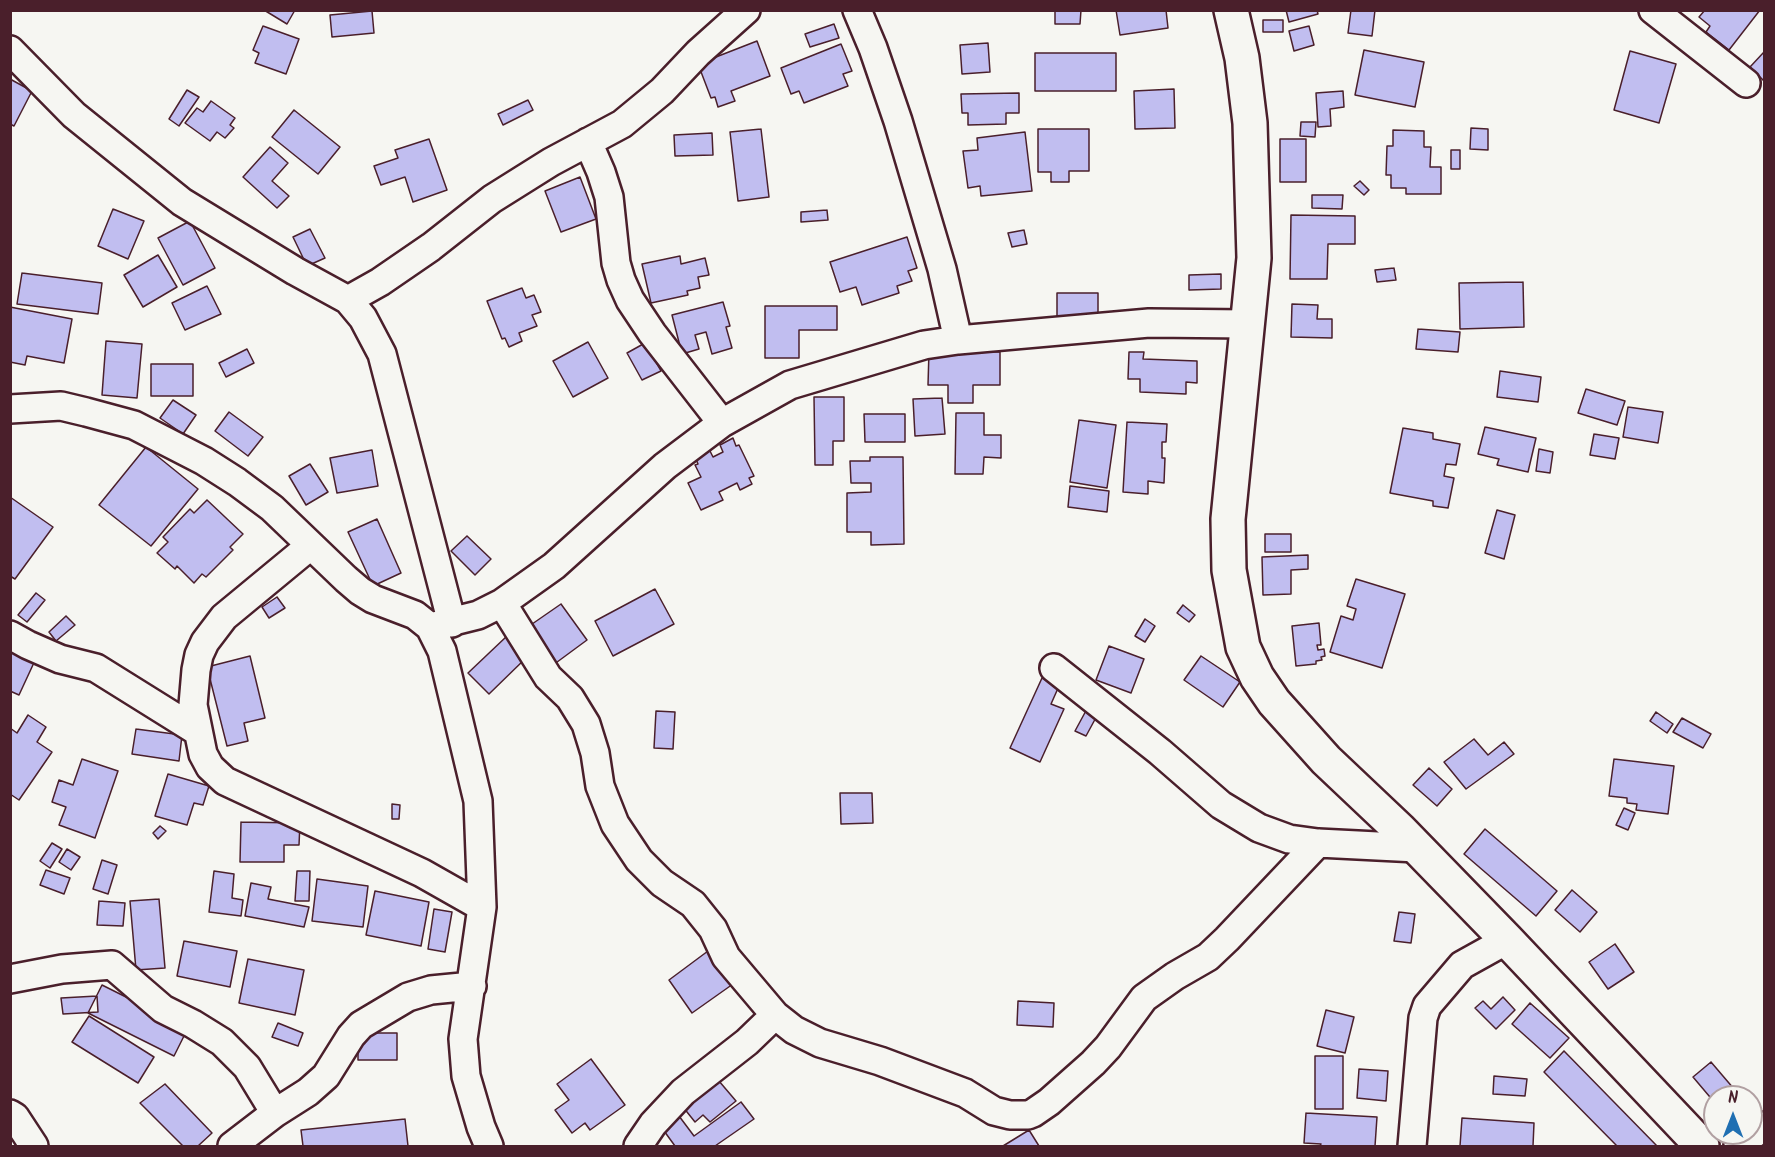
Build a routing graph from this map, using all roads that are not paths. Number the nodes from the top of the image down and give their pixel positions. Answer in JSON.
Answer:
{"nodes":[{"id":1,"x":746,"y":10,"type":"edge"},
{"id":2,"x":857,"y":10,"type":"edge"},
{"id":3,"x":1231,"y":10,"type":"edge"},
{"id":4,"x":1653,"y":10,"type":"edge"},
{"id":5,"x":10,"y":50,"type":"edge"},
{"id":6,"x":1746,"y":83,"type":"dead end"},
{"id":7,"x":588,"y":142,"type":"junction"},
{"id":8,"x":348,"y":300,"type":"junction"},
{"id":9,"x":1248,"y":324,"type":"junction"},
{"id":10,"x":958,"y":340,"type":"junction"},
{"id":11,"x":10,"y":409,"type":"edge"},
{"id":12,"x":722,"y":423,"type":"junction"},
{"id":13,"x":310,"y":546,"type":"junction"},
{"id":14,"x":502,"y":603,"type":"junction"},
{"id":15,"x":441,"y":625,"type":"junction"},
{"id":16,"x":10,"y":635,"type":"edge"},
{"id":17,"x":1054,"y":668,"type":"dead end"},
{"id":18,"x":197,"y":731,"type":"junction"},
{"id":19,"x":1318,"y":843,"type":"junction"},
{"id":20,"x":1417,"y":848,"type":"junction"},
{"id":21,"x":482,"y":907,"type":"junction"},
{"id":22,"x":1507,"y":940,"type":"junction"},
{"id":23,"x":10,"y":979,"type":"edge"},
{"id":24,"x":472,"y":986,"type":"junction"},
{"id":25,"x":775,"y":1015,"type":"junction"},
{"id":26,"x":275,"y":1113,"type":"junction"},
{"id":27,"x":10,"y":1114,"type":"edge"},
{"id":28,"x":1764,"y":1126,"type":"edge"},
{"id":29,"x":34,"y":1146,"type":"edge"},
{"id":30,"x":232,"y":1146,"type":"edge"},
{"id":31,"x":489,"y":1146,"type":"edge"},
{"id":32,"x":638,"y":1146,"type":"edge"},
{"id":33,"x":1412,"y":1146,"type":"edge"},
{"id":34,"x":1702,"y":1146,"type":"edge"},
{"id":35,"x":1738,"y":1146,"type":"edge"}],
"edges":[{"from":1,"to":7,"type":"street"},
{"from":2,"to":10,"type":"street"},
{"from":3,"to":9,"type":"street"},
{"from":4,"to":6,"type":"street"},
{"from":5,"to":8,"type":"street"},
{"from":7,"to":8,"type":"street"},
{"from":7,"to":12,"type":"street"},
{"from":8,"to":15,"type":"street"},
{"from":9,"to":10,"type":"street"},
{"from":9,"to":20,"type":"street"},
{"from":10,"to":12,"type":"street"},
{"from":11,"to":13,"type":"street"},
{"from":12,"to":14,"type":"street"},
{"from":13,"to":15,"type":"street"},
{"from":13,"to":18,"type":"street"},
{"from":14,"to":15,"type":"street"},
{"from":14,"to":25,"type":"street"},
{"from":15,"to":21,"type":"street"},
{"from":16,"to":18,"type":"street"},
{"from":17,"to":19,"type":"street"},
{"from":18,"to":21,"type":"street"},
{"from":19,"to":20,"type":"street"},
{"from":19,"to":25,"type":"street"},
{"from":20,"to":22,"type":"street"},
{"from":21,"to":24,"type":"street"},
{"from":22,"to":33,"type":"street"},
{"from":22,"to":34,"type":"street"},
{"from":23,"to":26,"type":"street"},
{"from":24,"to":26,"type":"street"},
{"from":24,"to":31,"type":"street"},
{"from":25,"to":32,"type":"street"},
{"from":26,"to":30,"type":"street"},
{"from":27,"to":29,"type":"street"},
{"from":28,"to":35,"type":"street"}]}
